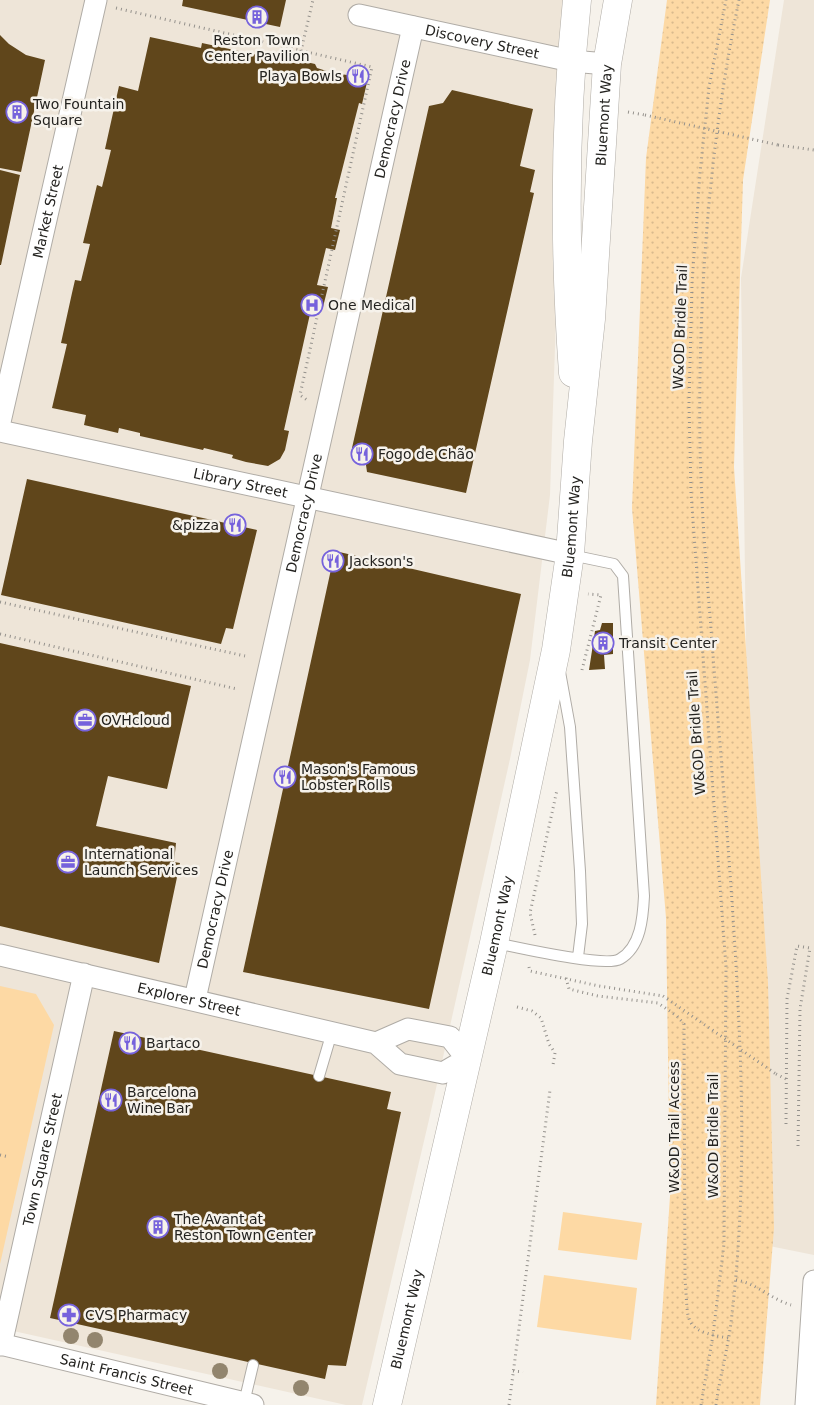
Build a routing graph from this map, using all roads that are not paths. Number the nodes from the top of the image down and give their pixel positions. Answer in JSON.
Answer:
{"nodes":[{"id":1,"x":576,"y":0,"type":"edge"},
{"id":2,"x":618,"y":0,"type":"edge"},
{"id":3,"x":95,"y":2,"type":"edge"},
{"id":4,"x":359,"y":15,"type":"dead end"},
{"id":5,"x":413,"y":27,"type":"junction"},
{"id":6,"x":571,"y":61,"type":"junction"},
{"id":7,"x":607,"y":64,"type":"junction"},
{"id":8,"x":0,"y":422,"type":"edge"},
{"id":9,"x":0,"y":431,"type":"edge"},
{"id":10,"x":578,"y":441,"type":"junction"},
{"id":11,"x":308,"y":498,"type":"junction"},
{"id":12,"x":570,"y":554,"type":"junction"},
{"id":13,"x":556,"y":650,"type":"junction"},
{"id":14,"x":494,"y":943,"type":"junction"},
{"id":15,"x":0,"y":955,"type":"edge"},
{"id":16,"x":578,"y":957,"type":"junction"},
{"id":17,"x":84,"y":974,"type":"junction"},
{"id":18,"x":195,"y":999,"type":"junction"},
{"id":19,"x":332,"y":1032,"type":"junction"},
{"id":20,"x":376,"y":1043,"type":"junction"},
{"id":21,"x":467,"y":1059,"type":"junction"},
{"id":22,"x":319,"y":1076,"type":"dead end"},
{"id":23,"x":814,"y":1281,"type":"edge"},
{"id":24,"x":1,"y":1344,"type":"edge"},
{"id":25,"x":253,"y":1365,"type":"dead end"},
{"id":26,"x":249,"y":1404,"type":"edge"},
{"id":27,"x":387,"y":1405,"type":"edge"},
{"id":28,"x":806,"y":1405,"type":"edge"}],
"edges":[{"from":1,"to":6,"type":"street","name":"Bluemont Way"},
{"from":2,"to":7,"type":"street","name":"Bluemont Way"},
{"from":3,"to":8,"type":"street","name":"Market Street"},
{"from":4,"to":5,"type":"street","name":"Discovery Street"},
{"from":5,"to":6,"type":"street","name":"Discovery Street"},
{"from":5,"to":11,"type":"street","name":"Democracy Drive"},
{"from":6,"to":7,"type":"street","name":"Discovery Street"},
{"from":6,"to":10,"type":"street","name":"Bluemont Way"},
{"from":7,"to":10,"type":"street","name":"Bluemont Way"},
{"from":9,"to":11,"type":"street","name":"Library Street"},
{"from":10,"to":12,"type":"street","name":"Bluemont Way"},
{"from":11,"to":12,"type":"street","name":"Library Street"},
{"from":11,"to":18,"type":"street","name":"Democracy Drive"},
{"from":12,"to":13,"type":"street","name":"Bluemont Way"},
{"from":12,"to":16,"type":"lane"},
{"from":13,"to":14,"type":"street","name":"Bluemont Way"},
{"from":13,"to":16,"type":"lane"},
{"from":14,"to":16,"type":"lane"},
{"from":14,"to":21,"type":"street","name":"Bluemont Way"},
{"from":15,"to":17,"type":"street","name":"Explorer Street"},
{"from":17,"to":18,"type":"street","name":"Explorer Street"},
{"from":17,"to":24,"type":"street","name":"Town Square Street"},
{"from":18,"to":19,"type":"street","name":"Explorer Street"},
{"from":19,"to":20,"type":"street","name":"Explorer Street"},
{"from":19,"to":22,"type":"lane"},
{"from":20,"to":21,"type":"street","name":"Explorer Street"},
{"from":20,"to":21,"type":"street"},
{"from":21,"to":27,"type":"street","name":"Bluemont Way"},
{"from":23,"to":28,"type":"street"},
{"from":24,"to":26,"type":"street","name":"Saint Francis Street"},
{"from":25,"to":26,"type":"lane"}]}
